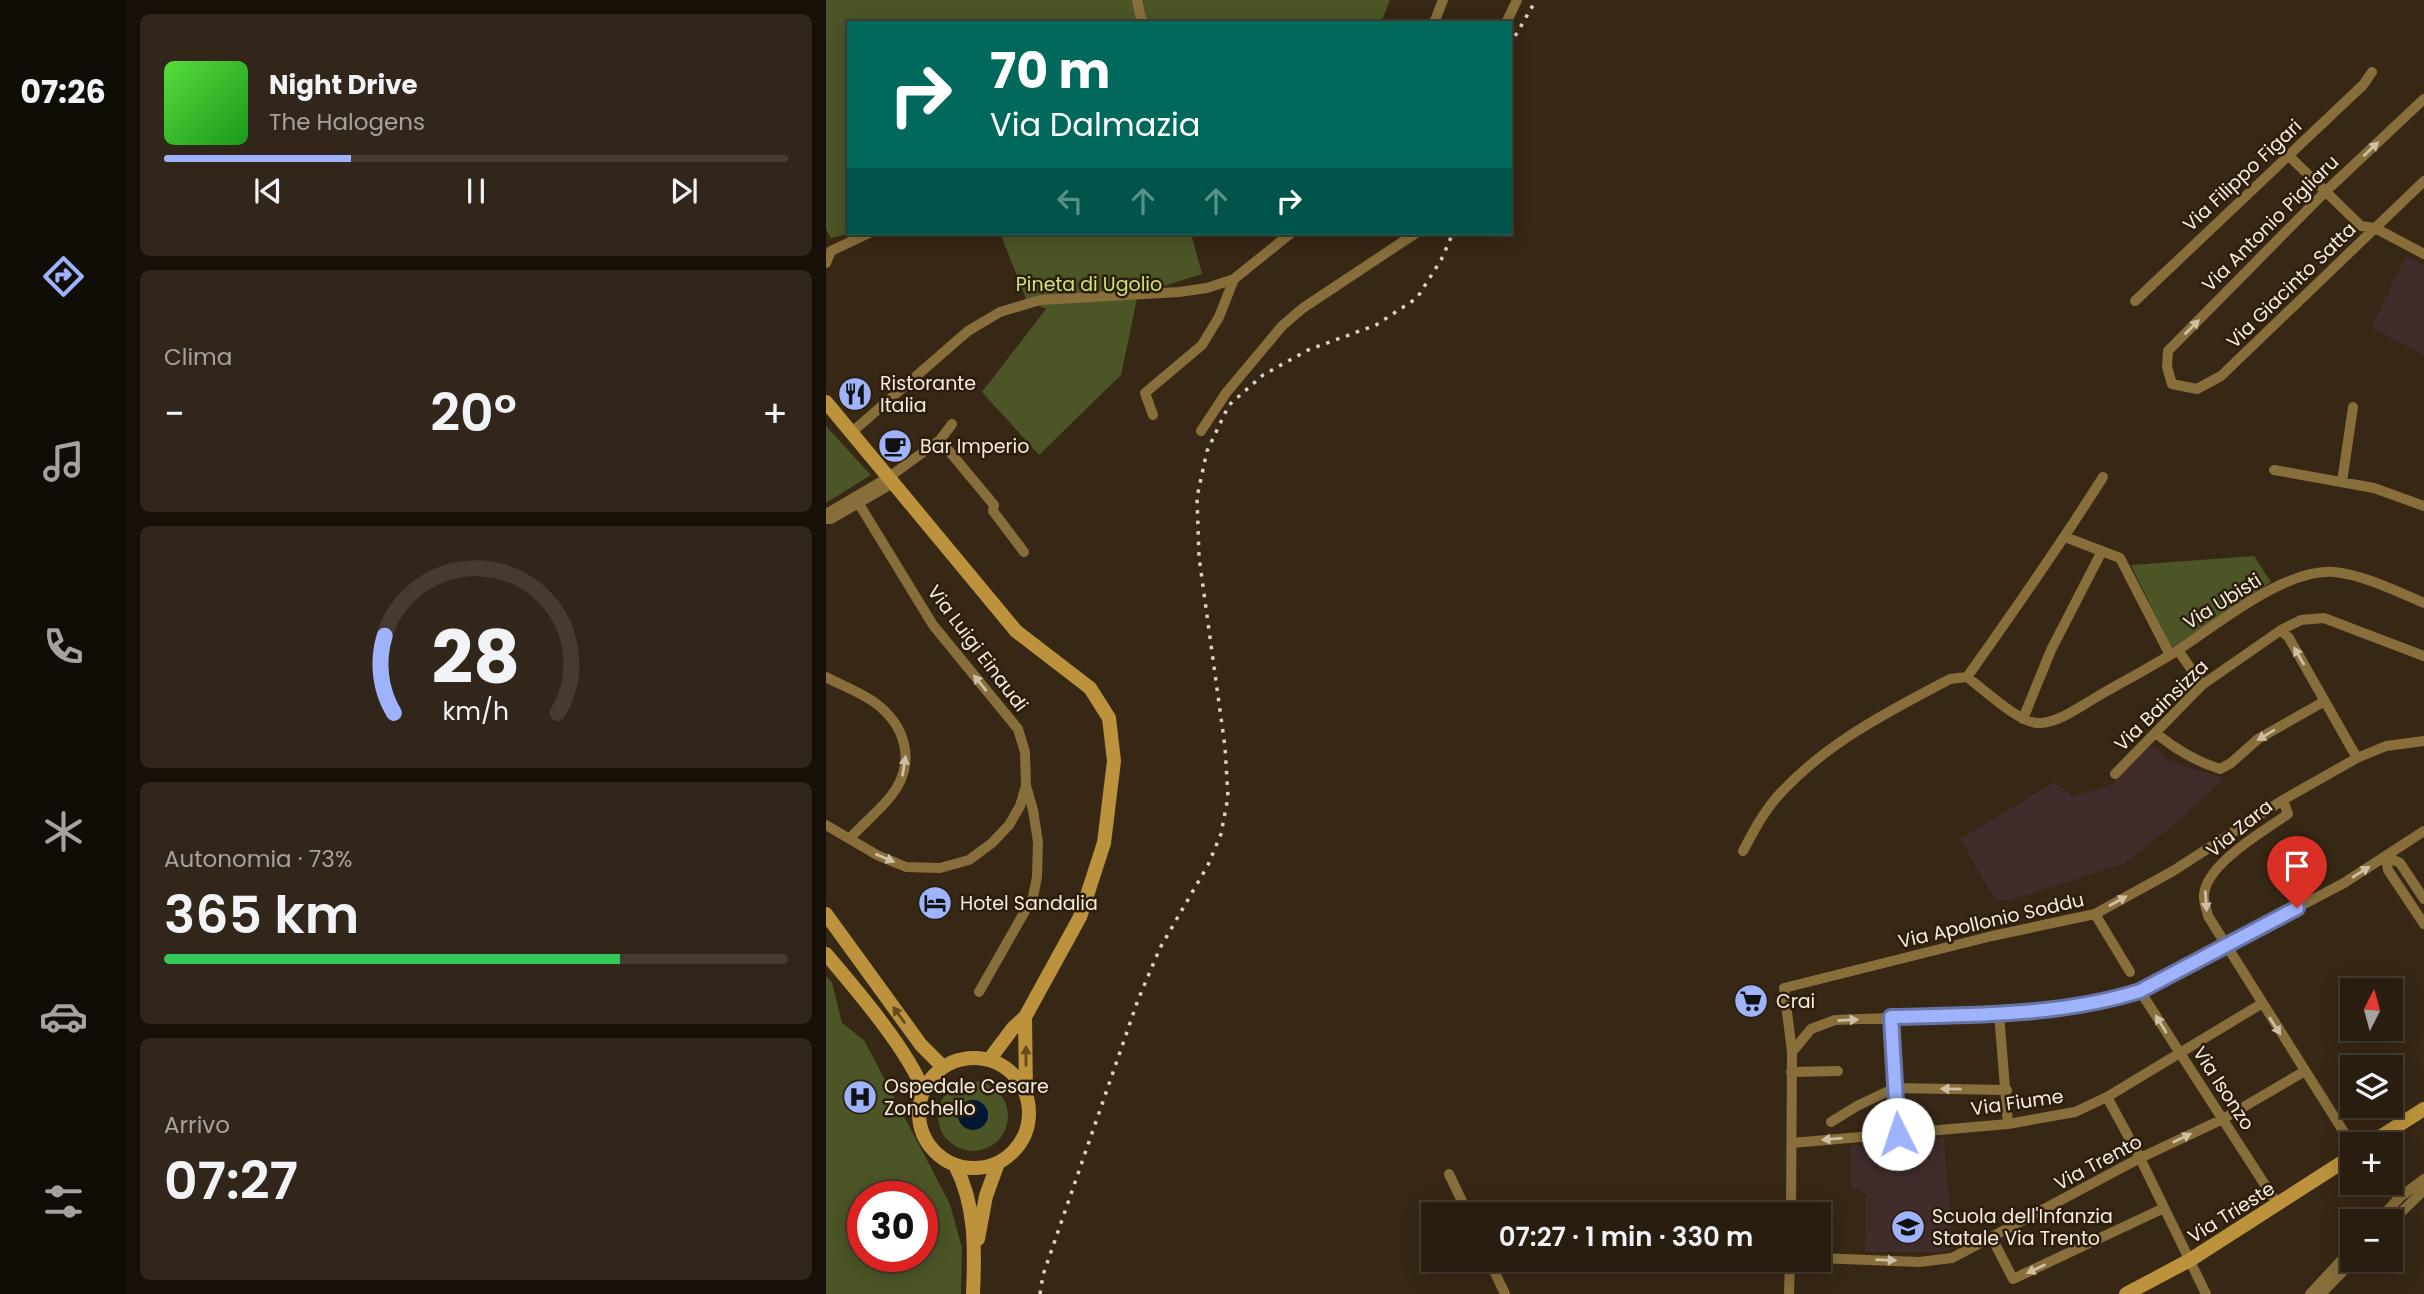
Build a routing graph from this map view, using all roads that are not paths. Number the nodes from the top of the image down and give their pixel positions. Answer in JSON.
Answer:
{"nodes":[{"id":1,"x":1137,"y":0,"type":"edge"},
{"id":2,"x":1443,"y":0,"type":"edge"},
{"id":3,"x":1517,"y":0,"type":"edge"},
{"id":4,"x":1142,"y":21,"type":"edge"},
{"id":5,"x":1435,"y":21,"type":"edge"},
{"id":6,"x":1507,"y":21,"type":"edge"},
{"id":7,"x":2372,"y":72,"type":"dead end"},
{"id":8,"x":2424,"y":99,"type":"edge"},
{"id":9,"x":2288,"y":155,"type":"junction"},
{"id":10,"x":2424,"y":181,"type":"edge"},
{"id":11,"x":2325,"y":192,"type":"junction"},
{"id":12,"x":2375,"y":228,"type":"junction"},
{"id":13,"x":865,"y":235,"type":"edge"},
{"id":14,"x":1289,"y":235,"type":"edge"},
{"id":15,"x":1413,"y":235,"type":"edge"},
{"id":16,"x":2424,"y":254,"type":"edge"},
{"id":17,"x":826,"y":263,"type":"edge"},
{"id":18,"x":1234,"y":279,"type":"junction"},
{"id":19,"x":2135,"y":301,"type":"dead end"},
{"id":20,"x":2172,"y":384,"type":"joint"},
{"id":21,"x":826,"y":402,"type":"edge"},
{"id":22,"x":2353,"y":407,"type":"dead end"},
{"id":23,"x":1153,"y":415,"type":"dead end"},
{"id":24,"x":952,"y":424,"type":"dead end"},
{"id":25,"x":1201,"y":431,"type":"dead end"},
{"id":26,"x":852,"y":432,"type":"junction"},
{"id":27,"x":940,"y":440,"type":"junction"},
{"id":28,"x":2274,"y":470,"type":"dead end"},
{"id":29,"x":2103,"y":477,"type":"dead end"},
{"id":30,"x":891,"y":480,"type":"junction"},
{"id":31,"x":2342,"y":482,"type":"junction"},
{"id":32,"x":859,"y":504,"type":"junction"},
{"id":33,"x":2424,"y":506,"type":"edge"},
{"id":34,"x":826,"y":516,"type":"edge"},
{"id":35,"x":2065,"y":537,"type":"junction"},
{"id":36,"x":2102,"y":551,"type":"junction"},
{"id":37,"x":1024,"y":552,"type":"dead end"},
{"id":38,"x":2424,"y":603,"type":"edge"},
{"id":39,"x":2281,"y":630,"type":"junction"},
{"id":40,"x":2174,"y":653,"type":"junction"},
{"id":41,"x":2424,"y":656,"type":"edge"},
{"id":42,"x":826,"y":677,"type":"edge"},
{"id":43,"x":1966,"y":677,"type":"junction"},
{"id":44,"x":2202,"y":685,"type":"junction"},
{"id":45,"x":2325,"y":701,"type":"junction"},
{"id":46,"x":2024,"y":719,"type":"junction"},
{"id":47,"x":2156,"y":733,"type":"junction"},
{"id":48,"x":2424,"y":741,"type":"edge"},
{"id":49,"x":2357,"y":758,"type":"junction"},
{"id":50,"x":2115,"y":774,"type":"dead end"},
{"id":51,"x":1026,"y":786,"type":"junction"},
{"id":52,"x":2283,"y":800,"type":"junction"},
{"id":53,"x":826,"y":825,"type":"edge"},
{"id":54,"x":2424,"y":831,"type":"edge"},
{"id":55,"x":850,"y":838,"type":"junction"},
{"id":56,"x":1742,"y":851,"type":"dead end"},
{"id":57,"x":2386,"y":856,"type":"junction"},
{"id":58,"x":2423,"y":897,"type":"edge"},
{"id":59,"x":2410,"y":904,"type":"junction"},
{"id":60,"x":826,"y":914,"type":"edge"},
{"id":61,"x":2095,"y":914,"type":"junction"},
{"id":62,"x":2424,"y":924,"type":"edge"},
{"id":63,"x":2228,"y":946,"type":"junction"},
{"id":64,"x":826,"y":954,"type":"edge"},
{"id":65,"x":2130,"y":972,"type":"dead end"},
{"id":66,"x":2140,"y":991,"type":"junction"},
{"id":67,"x":979,"y":992,"type":"dead end"},
{"id":68,"x":2261,"y":1004,"type":"junction"},
{"id":69,"x":1999,"y":1014,"type":"junction"},
{"id":70,"x":1024,"y":1017,"type":"junction"},
{"id":71,"x":1891,"y":1017,"type":"junction"},
{"id":72,"x":1792,"y":1052,"type":"junction"},
{"id":73,"x":2179,"y":1053,"type":"junction"},
{"id":74,"x":989,"y":1060,"type":"junction"},
{"id":75,"x":943,"y":1067,"type":"junction"},
{"id":76,"x":2305,"y":1070,"type":"junction"},
{"id":77,"x":1838,"y":1071,"type":"dead end"},
{"id":78,"x":1791,"y":1072,"type":"junction"},
{"id":79,"x":1895,"y":1087,"type":"junction"},
{"id":80,"x":2007,"y":1090,"type":"junction"},
{"id":81,"x":923,"y":1091,"type":"junction"},
{"id":82,"x":1026,"y":1094,"type":"junction"},
{"id":83,"x":2107,"y":1097,"type":"junction"},
{"id":84,"x":2424,"y":1108,"type":"edge"},
{"id":85,"x":2223,"y":1119,"type":"junction"},
{"id":86,"x":1831,"y":1122,"type":"dead end"},
{"id":87,"x":2008,"y":1124,"type":"junction"},
{"id":88,"x":2344,"y":1132,"type":"edge"},
{"id":89,"x":2387,"y":1132,"type":"edge"},
{"id":90,"x":1898,"y":1134,"type":"junction"},
{"id":91,"x":1792,"y":1143,"type":"junction"},
{"id":92,"x":2140,"y":1158,"type":"junction"},
{"id":93,"x":998,"y":1163,"type":"junction"},
{"id":94,"x":2340,"y":1164,"type":"edge"},
{"id":95,"x":954,"y":1165,"type":"junction"},
{"id":96,"x":1449,"y":1174,"type":"dead end"},
{"id":97,"x":2424,"y":1179,"type":"edge"},
{"id":98,"x":2424,"y":1190,"type":"edge"},
{"id":99,"x":1462,"y":1202,"type":"edge"},
{"id":100,"x":1791,"y":1202,"type":"edge"},
{"id":101,"x":2278,"y":1205,"type":"junction"},
{"id":102,"x":2164,"y":1209,"type":"junction"},
{"id":103,"x":2389,"y":1209,"type":"edge"},
{"id":104,"x":2403,"y":1210,"type":"edge"},
{"id":105,"x":1992,"y":1238,"type":"junction"},
{"id":106,"x":1831,"y":1258,"type":"edge"},
{"id":107,"x":2190,"y":1260,"type":"junction"},
{"id":108,"x":974,"y":1261,"type":"junction"},
{"id":109,"x":2340,"y":1262,"type":"edge"},
{"id":110,"x":1495,"y":1272,"type":"edge"},
{"id":111,"x":1790,"y":1272,"type":"edge"},
{"id":112,"x":2343,"y":1272,"type":"edge"},
{"id":113,"x":2323,"y":1293,"type":"edge"},
{"id":114,"x":973,"y":1294,"type":"edge"},
{"id":115,"x":1505,"y":1294,"type":"edge"},
{"id":116,"x":1789,"y":1294,"type":"edge"},
{"id":117,"x":2126,"y":1294,"type":"edge"},
{"id":118,"x":2206,"y":1294,"type":"edge"},
{"id":119,"x":2310,"y":1294,"type":"edge"}],
"edges":[{"from":1,"to":4,"type":"street"},
{"from":2,"to":5,"type":"street"},
{"from":3,"to":6,"type":"street"},
{"from":7,"to":9,"type":"street","name":"Via Filippo Figari"},
{"from":11,"to":8,"type":"street","name":"Via Antonio Pigliaru","one_way":true},
{"from":9,"to":11,"type":"street"},
{"from":9,"to":19,"type":"street","name":"Via Filippo Figari"},
{"from":10,"to":12,"type":"street","name":"Via Giacinto Satta"},
{"from":11,"to":12,"type":"street"},
{"from":20,"to":11,"type":"street","name":"Via Antonio Pigliaru","one_way":true},
{"from":12,"to":16,"type":"street"},
{"from":12,"to":20,"type":"street","name":"Via Giacinto Satta"},
{"from":13,"to":17,"type":"street"},
{"from":14,"to":18,"type":"street"},
{"from":15,"to":25,"type":"street"},
{"from":18,"to":23,"type":"street"},
{"from":18,"to":26,"type":"street"},
{"from":21,"to":26,"type":"main road"},
{"from":22,"to":31,"type":"street"},
{"from":24,"to":27,"type":"street"},
{"from":26,"to":30,"type":"main road"},
{"from":27,"to":30,"type":"street"},
{"from":27,"to":37,"type":"street"},
{"from":28,"to":31,"type":"street"},
{"from":29,"to":35,"type":"street"},
{"from":30,"to":32,"type":"street"},
{"from":30,"to":34,"type":"street"},
{"from":30,"to":70,"type":"main road"},
{"from":31,"to":33,"type":"street"},
{"from":32,"to":34,"type":"street"},
{"from":51,"to":32,"type":"street","name":"Via Luigi Einaudi","one_way":true},
{"from":35,"to":36,"type":"street"},
{"from":35,"to":43,"type":"street"},
{"from":36,"to":40,"type":"street"},
{"from":36,"to":46,"type":"street"},
{"from":38,"to":40,"type":"street","name":"Via Ubisti"},
{"from":39,"to":41,"type":"street","name":"Via Bainsizza"},
{"from":39,"to":44,"type":"street","name":"Via Bainsizza"},
{"from":45,"to":39,"type":"street","one_way":true},
{"from":40,"to":44,"type":"street"},
{"from":40,"to":46,"type":"street","name":"Via Ubisti"},
{"from":55,"to":42,"type":"street","one_way":true},
{"from":43,"to":46,"type":"street"},
{"from":43,"to":56,"type":"street"},
{"from":44,"to":47,"type":"street","name":"Via Bainsizza"},
{"from":45,"to":47,"type":"street","one_way":true},
{"from":45,"to":49,"type":"street"},
{"from":47,"to":50,"type":"street","name":"Via Bainsizza"},
{"from":48,"to":49,"type":"street","name":"Via Zara"},
{"from":49,"to":52,"type":"street","name":"Via Zara"},
{"from":55,"to":51,"type":"street","name":"Via Luigi Einaudi","one_way":true},
{"from":51,"to":67,"type":"street"},
{"from":61,"to":52,"type":"street","name":"Via Apollonio Soddu","one_way":true},
{"from":52,"to":63,"type":"street","name":"Via Zara","one_way":true},
{"from":53,"to":55,"type":"street","name":"Via Luigi Einaudi"},
{"from":54,"to":57,"type":"street"},
{"from":57,"to":58,"type":"street"},
{"from":57,"to":59,"type":"street"},
{"from":63,"to":57,"type":"street","one_way":true},
{"from":58,"to":59,"type":"street"},
{"from":59,"to":62,"type":"street"},
{"from":75,"to":60,"type":"main road","one_way":true},
{"from":61,"to":65,"type":"street"},
{"from":61,"to":72,"type":"street","name":"Via Apollonio Soddu"},
{"from":63,"to":66,"type":"street"},
{"from":63,"to":68,"type":"street"},
{"from":64,"to":81,"type":"main road"},
{"from":66,"to":69,"type":"street"},
{"from":73,"to":66,"type":"street","name":"Via Isonzo","one_way":true},
{"from":68,"to":73,"type":"street","name":"Via Fiume"},
{"from":68,"to":76,"type":"street","one_way":true},
{"from":69,"to":71,"type":"street"},
{"from":69,"to":80,"type":"street"},
{"from":70,"to":74,"type":"main road"},
{"from":82,"to":70,"type":"main road","one_way":true},
{"from":72,"to":71,"type":"street","one_way":true},
{"from":71,"to":79,"type":"street"},
{"from":72,"to":78,"type":"street"},
{"from":73,"to":83,"type":"street","name":"Via Fiume"},
{"from":73,"to":85,"type":"street","name":"Via Isonzo"},
{"from":74,"to":75,"type":"main road"},
{"from":74,"to":82,"type":"main road"},
{"from":75,"to":81,"type":"main road"},
{"from":76,"to":85,"type":"street","name":"Via Trento"},
{"from":76,"to":88,"type":"street"},
{"from":77,"to":78,"type":"street"},
{"from":78,"to":91,"type":"street"},
{"from":80,"to":79,"type":"street","one_way":true},
{"from":79,"to":86,"type":"street"},
{"from":79,"to":90,"type":"street"},
{"from":80,"to":87,"type":"street"},
{"from":81,"to":95,"type":"main road"},
{"from":82,"to":93,"type":"main road"},
{"from":83,"to":87,"type":"street","name":"Via Fiume"},
{"from":83,"to":92,"type":"street"},
{"from":84,"to":89,"type":"main road"},
{"from":92,"to":85,"type":"street","name":"Via Trento","one_way":true},
{"from":85,"to":101,"type":"street","name":"Via Isonzo"},
{"from":87,"to":90,"type":"street","name":"Via Fiume"},
{"from":90,"to":91,"type":"street","name":"Via Fiume","one_way":true},
{"from":91,"to":100,"type":"street"},
{"from":92,"to":102,"type":"street"},
{"from":92,"to":105,"type":"street","name":"Via Trento"},
{"from":93,"to":95,"type":"main road"},
{"from":93,"to":108,"type":"main road"},
{"from":94,"to":101,"type":"main road","name":"Via Trieste"},
{"from":95,"to":108,"type":"main road"},
{"from":96,"to":99,"type":"street"},
{"from":97,"to":103,"type":"street"},
{"from":98,"to":104,"type":"street"},
{"from":101,"to":107,"type":"main road","name":"Via Trieste"},
{"from":102,"to":105,"type":"street","one_way":true},
{"from":102,"to":107,"type":"street"},
{"from":106,"to":105,"type":"street","name":"Via Trento","one_way":true},
{"from":107,"to":117,"type":"main road","name":"Via Trieste"},
{"from":107,"to":118,"type":"street"},
{"from":108,"to":114,"type":"main road"},
{"from":109,"to":119,"type":"street"},
{"from":110,"to":115,"type":"street"},
{"from":111,"to":116,"type":"street"},
{"from":112,"to":113,"type":"street"}]}
